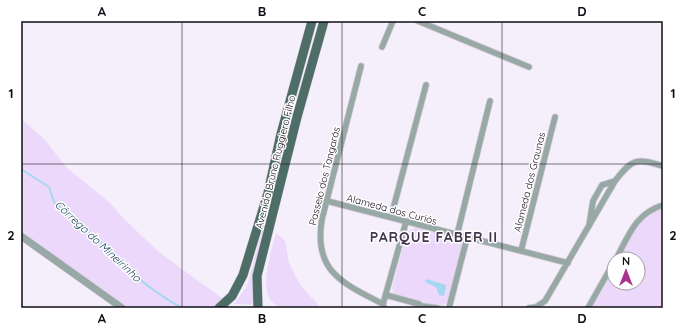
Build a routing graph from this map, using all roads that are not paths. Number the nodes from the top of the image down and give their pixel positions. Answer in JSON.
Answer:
{"nodes":[{"id":1,"x":312,"y":21,"type":"edge"},
{"id":2,"x":393,"y":21,"type":"edge"},
{"id":3,"x":418,"y":21,"type":"edge"},
{"id":4,"x":324,"y":22,"type":"edge"},
{"id":5,"x":382,"y":47,"type":"dead end"},
{"id":6,"x":361,"y":66,"type":"dead end"},
{"id":7,"x":529,"y":67,"type":"dead end"},
{"id":8,"x":426,"y":85,"type":"dead end"},
{"id":9,"x":490,"y":101,"type":"dead end"},
{"id":10,"x":555,"y":117,"type":"dead end"},
{"id":11,"x":663,"y":166,"type":"edge"},
{"id":12,"x":615,"y":180,"type":"junction"},
{"id":13,"x":268,"y":193,"type":"junction"},
{"id":14,"x":279,"y":195,"type":"junction"},
{"id":15,"x":327,"y":201,"type":"junction"},
{"id":16,"x":663,"y":205,"type":"edge"},
{"id":17,"x":392,"y":217,"type":"junction"},
{"id":18,"x":406,"y":222,"type":"junction"},
{"id":19,"x":589,"y":228,"type":"junction"},
{"id":20,"x":457,"y":235,"type":"junction"},
{"id":21,"x":21,"y":236,"type":"edge"},
{"id":22,"x":467,"y":238,"type":"junction"},
{"id":23,"x":521,"y":251,"type":"junction"},
{"id":24,"x":620,"y":251,"type":"edge"},
{"id":25,"x":568,"y":263,"type":"junction"},
{"id":26,"x":606,"y":276,"type":"edge"},
{"id":27,"x":386,"y":295,"type":"junction"},
{"id":28,"x":384,"y":306,"type":"edge"},
{"id":29,"x":423,"y":307,"type":"edge"},
{"id":30,"x":122,"y":308,"type":"edge"},
{"id":31,"x":219,"y":308,"type":"edge"},
{"id":32,"x":258,"y":308,"type":"edge"},
{"id":33,"x":437,"y":308,"type":"edge"},
{"id":34,"x":449,"y":308,"type":"edge"},
{"id":35,"x":529,"y":308,"type":"edge"},
{"id":36,"x":588,"y":308,"type":"edge"}],
"edges":[{"from":1,"to":13,"type":"main road","name":"Avenida Bruno Ruggiero Filho"},
{"from":2,"to":5,"type":"street"},
{"from":3,"to":7,"type":"street"},
{"from":4,"to":14,"type":"main road","name":"Avenida Bruno Ruggiero Filho"},
{"from":6,"to":15,"type":"street","name":"Passeio dos Tangarás"},
{"from":8,"to":17,"type":"street"},
{"from":9,"to":20,"type":"street"},
{"from":10,"to":23,"type":"street","name":"Alameda dos Graunas"},
{"from":11,"to":12,"type":"street"},
{"from":12,"to":19,"type":"street"},
{"from":12,"to":19,"type":"street"},
{"from":13,"to":14,"type":"main road"},
{"from":13,"to":31,"type":"main road","name":"Avenida Bruno Ruggiero Filho"},
{"from":14,"to":32,"type":"main road","name":"Avenida Bruno Ruggiero Filho"},
{"from":15,"to":17,"type":"street","name":"Alameda dos Curiós"},
{"from":15,"to":28,"type":"street","name":"Passeio dos Tangarás"},
{"from":16,"to":24,"type":"street"},
{"from":17,"to":18,"type":"street","name":"Alameda dos Curiós"},
{"from":18,"to":20,"type":"street","name":"Alameda dos Curiós"},
{"from":18,"to":27,"type":"street"},
{"from":19,"to":25,"type":"street"},
{"from":20,"to":22,"type":"street","name":"Alameda dos Curiós"},
{"from":21,"to":30,"type":"street"},
{"from":22,"to":23,"type":"street","name":"Alameda dos Curiós"},
{"from":22,"to":34,"type":"street"},
{"from":23,"to":25,"type":"street","name":"Alameda dos Curiós"},
{"from":25,"to":35,"type":"street"},
{"from":26,"to":36,"type":"street"},
{"from":27,"to":28,"type":"street"},
{"from":27,"to":29,"type":"street"},
{"from":29,"to":33,"type":"street"}]}
